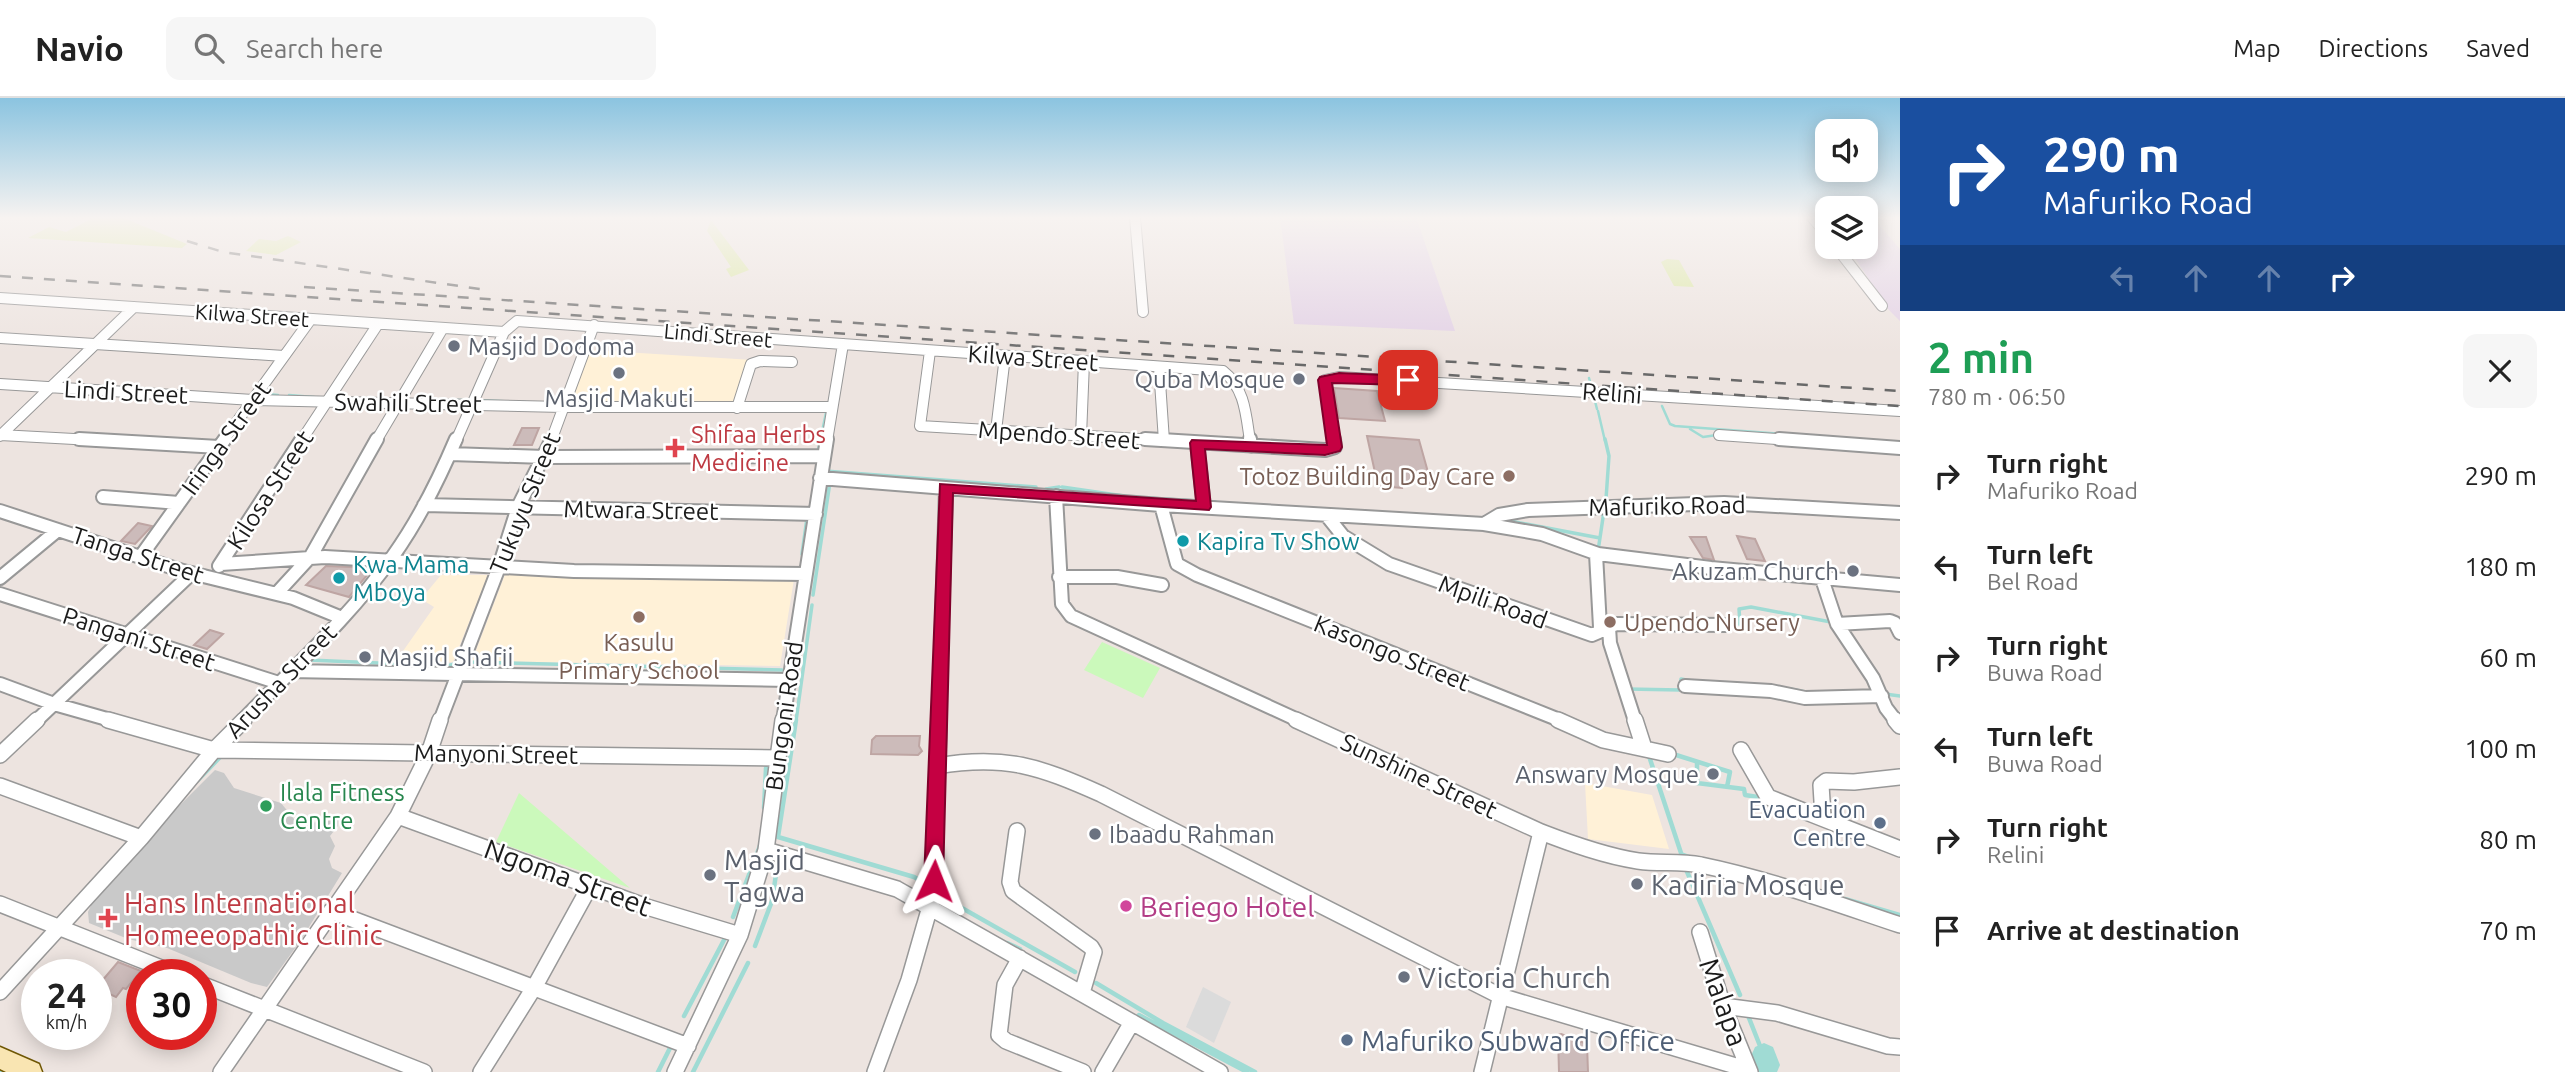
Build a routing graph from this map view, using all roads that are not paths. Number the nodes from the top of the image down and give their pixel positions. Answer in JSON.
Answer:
{"nodes":[{"id":1,"x":1139,"y":262,"type":"edge"},
{"id":2,"x":1848,"y":262,"type":"edge"},
{"id":3,"x":2,"y":299,"type":"edge"},
{"id":4,"x":1882,"y":306,"type":"dead end"},
{"id":5,"x":134,"y":307,"type":"junction"},
{"id":6,"x":1143,"y":312,"type":"dead end"},
{"id":7,"x":311,"y":319,"type":"junction"},
{"id":8,"x":378,"y":324,"type":"junction"},
{"id":9,"x":594,"y":325,"type":"junction"},
{"id":10,"x":443,"y":328,"type":"junction"},
{"id":11,"x":504,"y":332,"type":"junction"},
{"id":12,"x":0,"y":338,"type":"edge"},
{"id":13,"x":843,"y":344,"type":"junction"},
{"id":14,"x":93,"y":345,"type":"junction"},
{"id":15,"x":930,"y":351,"type":"junction"},
{"id":16,"x":284,"y":356,"type":"junction"},
{"id":17,"x":1005,"y":356,"type":"junction"},
{"id":18,"x":792,"y":362,"type":"dead end"},
{"id":19,"x":1084,"y":362,"type":"junction"},
{"id":20,"x":1159,"y":367,"type":"junction"},
{"id":21,"x":1325,"y":380,"type":"joint"},
{"id":22,"x":0,"y":384,"type":"edge"},
{"id":23,"x":50,"y":387,"type":"junction"},
{"id":24,"x":253,"y":400,"type":"junction"},
{"id":25,"x":328,"y":401,"type":"junction"},
{"id":26,"x":397,"y":403,"type":"junction"},
{"id":27,"x":470,"y":405,"type":"junction"},
{"id":28,"x":563,"y":407,"type":"junction"},
{"id":29,"x":831,"y":407,"type":"junction"},
{"id":30,"x":737,"y":408,"type":"junction"},
{"id":31,"x":1900,"y":411,"type":"edge"},
{"id":32,"x":996,"y":431,"type":"junction"},
{"id":33,"x":0,"y":435,"type":"edge"},
{"id":34,"x":1719,"y":435,"type":"dead end"},
{"id":35,"x":1081,"y":436,"type":"junction"},
{"id":36,"x":1164,"y":441,"type":"junction"},
{"id":37,"x":1197,"y":443,"type":"junction"},
{"id":38,"x":1251,"y":446,"type":"junction"},
{"id":39,"x":219,"y":447,"type":"junction"},
{"id":40,"x":1900,"y":448,"type":"edge"},
{"id":41,"x":450,"y":454,"type":"junction"},
{"id":42,"x":824,"y":456,"type":"junction"},
{"id":43,"x":545,"y":457,"type":"junction"},
{"id":44,"x":820,"y":478,"type":"junction"},
{"id":45,"x":946,"y":488,"type":"junction"},
{"id":46,"x":1056,"y":496,"type":"junction"},
{"id":47,"x":103,"y":497,"type":"dead end"},
{"id":48,"x":179,"y":503,"type":"junction"},
{"id":49,"x":424,"y":505,"type":"junction"},
{"id":50,"x":1161,"y":505,"type":"junction"},
{"id":51,"x":518,"y":507,"type":"junction"},
{"id":52,"x":1204,"y":507,"type":"junction"},
{"id":53,"x":1853,"y":508,"type":"joint"},
{"id":54,"x":0,"y":511,"type":"edge"},
{"id":55,"x":1900,"y":513,"type":"edge"},
{"id":56,"x":816,"y":514,"type":"junction"},
{"id":57,"x":1327,"y":516,"type":"junction"},
{"id":58,"x":1484,"y":524,"type":"junction"},
{"id":59,"x":58,"y":530,"type":"junction"},
{"id":60,"x":1597,"y":554,"type":"junction"},
{"id":61,"x":141,"y":556,"type":"junction"},
{"id":62,"x":312,"y":556,"type":"junction"},
{"id":63,"x":393,"y":558,"type":"junction"},
{"id":64,"x":221,"y":564,"type":"junction"},
{"id":65,"x":499,"y":567,"type":"junction"},
{"id":66,"x":192,"y":573,"type":"junction"},
{"id":67,"x":806,"y":574,"type":"junction"},
{"id":68,"x":1821,"y":576,"type":"junction"},
{"id":69,"x":1059,"y":577,"type":"junction"},
{"id":70,"x":0,"y":578,"type":"edge"},
{"id":71,"x":211,"y":579,"type":"junction"},
{"id":72,"x":1162,"y":585,"type":"dead end"},
{"id":73,"x":1900,"y":585,"type":"edge"},
{"id":74,"x":278,"y":592,"type":"junction"},
{"id":75,"x":0,"y":594,"type":"edge"},
{"id":76,"x":342,"y":618,"type":"junction"},
{"id":77,"x":1837,"y":624,"type":"junction"},
{"id":78,"x":1726,"y":625,"type":"dead end"},
{"id":79,"x":1900,"y":633,"type":"edge"},
{"id":80,"x":125,"y":636,"type":"junction"},
{"id":81,"x":290,"y":671,"type":"junction"},
{"id":82,"x":456,"y":674,"type":"junction"},
{"id":83,"x":788,"y":680,"type":"junction"},
{"id":84,"x":279,"y":683,"type":"junction"},
{"id":85,"x":0,"y":684,"type":"edge"},
{"id":86,"x":1685,"y":686,"type":"dead end"},
{"id":87,"x":1882,"y":696,"type":"junction"},
{"id":88,"x":54,"y":704,"type":"junction"},
{"id":89,"x":1900,"y":726,"type":"edge"},
{"id":90,"x":1644,"y":748,"type":"junction"},
{"id":91,"x":214,"y":750,"type":"junction"},
{"id":92,"x":1741,"y":750,"type":"dead end"},
{"id":93,"x":429,"y":753,"type":"junction"},
{"id":94,"x":1668,"y":754,"type":"dead end"},
{"id":95,"x":0,"y":755,"type":"edge"},
{"id":96,"x":778,"y":758,"type":"junction"},
{"id":97,"x":937,"y":766,"type":"junction"},
{"id":98,"x":1900,"y":777,"type":"edge"},
{"id":99,"x":0,"y":786,"type":"edge"},
{"id":100,"x":398,"y":816,"type":"junction"},
{"id":101,"x":1823,"y":817,"type":"junction"},
{"id":102,"x":1017,"y":831,"type":"dead end"},
{"id":103,"x":1541,"y":832,"type":"junction"},
{"id":104,"x":141,"y":838,"type":"junction"},
{"id":105,"x":1900,"y":849,"type":"edge"},
{"id":106,"x":766,"y":850,"type":"junction"},
{"id":107,"x":590,"y":886,"type":"junction"},
{"id":108,"x":0,"y":904,"type":"edge"},
{"id":109,"x":930,"y":907,"type":"junction"},
{"id":110,"x":331,"y":911,"type":"junction"},
{"id":111,"x":1900,"y":925,"type":"edge"},
{"id":112,"x":59,"y":927,"type":"junction"},
{"id":113,"x":1700,"y":932,"type":"dead end"},
{"id":114,"x":740,"y":935,"type":"junction"},
{"id":115,"x":1020,"y":958,"type":"junction"},
{"id":116,"x":139,"y":959,"type":"edge"},
{"id":117,"x":535,"y":986,"type":"junction"},
{"id":118,"x":217,"y":990,"type":"edge"},
{"id":119,"x":0,"y":992,"type":"edge"},
{"id":120,"x":1082,"y":993,"type":"junction"},
{"id":121,"x":1500,"y":996,"type":"junction"},
{"id":122,"x":1723,"y":1006,"type":"junction"},
{"id":123,"x":265,"y":1009,"type":"junction"},
{"id":124,"x":1132,"y":1022,"type":"junction"},
{"id":125,"x":688,"y":1046,"type":"junction"},
{"id":126,"x":1900,"y":1047,"type":"edge"},
{"id":127,"x":0,"y":1058,"type":"edge"},
{"id":128,"x":1750,"y":1071,"type":"edge"},
{"id":129,"x":32,"y":1072,"type":"edge"},
{"id":130,"x":221,"y":1072,"type":"edge"},
{"id":131,"x":424,"y":1072,"type":"edge"},
{"id":132,"x":481,"y":1072,"type":"edge"},
{"id":133,"x":675,"y":1072,"type":"edge"},
{"id":134,"x":875,"y":1072,"type":"edge"},
{"id":135,"x":1083,"y":1072,"type":"edge"},
{"id":136,"x":1103,"y":1072,"type":"edge"},
{"id":137,"x":1220,"y":1072,"type":"edge"},
{"id":138,"x":1482,"y":1072,"type":"edge"}],
"edges":[{"from":1,"to":6,"type":"street"},
{"from":2,"to":4,"type":"street"},
{"from":3,"to":5,"type":"street","name":"Kilwa Street"},
{"from":5,"to":7,"type":"street","name":"Kilwa Street"},
{"from":5,"to":14,"type":"street"},
{"from":7,"to":8,"type":"street","name":"Kilwa Street"},
{"from":7,"to":16,"type":"street","name":"Iringa Street"},
{"from":8,"to":10,"type":"street","name":"Kilwa Street"},
{"from":8,"to":25,"type":"street","name":"Kilosa Street"},
{"from":9,"to":11,"type":"street","name":"Lindi Street"},
{"from":9,"to":13,"type":"street","name":"Lindi Street"},
{"from":9,"to":28,"type":"street","name":"Tukuyu Street"},
{"from":10,"to":11,"type":"street","name":"Kilwa Street"},
{"from":10,"to":26,"type":"street"},
{"from":11,"to":27,"type":"street","name":"Arusha Street"},
{"from":12,"to":14,"type":"street"},
{"from":13,"to":15,"type":"street","name":"Kilwa Street"},
{"from":13,"to":29,"type":"street","name":"Bungoni Road"},
{"from":14,"to":16,"type":"street"},
{"from":14,"to":23,"type":"street"},
{"from":15,"to":17,"type":"street","name":"Kilwa Street"},
{"from":15,"to":32,"type":"street","name":"Mpendo Street"},
{"from":16,"to":24,"type":"street","name":"Iringa Street"},
{"from":17,"to":19,"type":"street","name":"Kilwa Street"},
{"from":17,"to":32,"type":"street"},
{"from":18,"to":30,"type":"street"},
{"from":19,"to":20,"type":"street","name":"Kilwa Street"},
{"from":19,"to":35,"type":"street"},
{"from":20,"to":36,"type":"street"},
{"from":20,"to":38,"type":"street","name":"Kilwa Street"},
{"from":21,"to":31,"type":"street","name":"Relini"},
{"from":21,"to":38,"type":"street","name":"Mpendo Street"},
{"from":22,"to":23,"type":"street","name":"Lindi Street"},
{"from":23,"to":24,"type":"street","name":"Lindi Street"},
{"from":23,"to":33,"type":"street"},
{"from":24,"to":25,"type":"street","name":"Swahili Street"},
{"from":24,"to":39,"type":"street","name":"Iringa Street"},
{"from":25,"to":26,"type":"street","name":"Swahili Street"},
{"from":25,"to":64,"type":"street","name":"Kilosa Street"},
{"from":26,"to":27,"type":"street","name":"Swahili Street"},
{"from":26,"to":62,"type":"street"},
{"from":27,"to":28,"type":"street","name":"Swahili Street"},
{"from":27,"to":41,"type":"street","name":"Arusha Street"},
{"from":28,"to":30,"type":"street"},
{"from":28,"to":43,"type":"street","name":"Tukuyu Street"},
{"from":29,"to":30,"type":"street"},
{"from":29,"to":42,"type":"street","name":"Bungoni Road"},
{"from":32,"to":35,"type":"street","name":"Mpendo Street"},
{"from":33,"to":39,"type":"street"},
{"from":34,"to":40,"type":"street"},
{"from":35,"to":36,"type":"street","name":"Mpendo Street"},
{"from":36,"to":37,"type":"street","name":"Mpendo Street"},
{"from":37,"to":38,"type":"street","name":"Mpendo Street"},
{"from":37,"to":52,"type":"street"},
{"from":39,"to":48,"type":"street","name":"Iringa Street"},
{"from":41,"to":43,"type":"street"},
{"from":41,"to":49,"type":"street","name":"Arusha Street"},
{"from":42,"to":43,"type":"street"},
{"from":42,"to":44,"type":"street","name":"Bungoni Road"},
{"from":43,"to":51,"type":"street","name":"Tukuyu Street"},
{"from":44,"to":45,"type":"street","name":"Mafuriko Road"},
{"from":44,"to":56,"type":"street","name":"Bungoni Road"},
{"from":45,"to":46,"type":"street","name":"Mafuriko Road"},
{"from":45,"to":97,"type":"street"},
{"from":46,"to":50,"type":"street","name":"Mafuriko Road"},
{"from":46,"to":69,"type":"street","name":"Sunshine Street"},
{"from":47,"to":48,"type":"street"},
{"from":48,"to":61,"type":"street","name":"Iringa Street"},
{"from":49,"to":51,"type":"street","name":"Mtwara Street"},
{"from":49,"to":63,"type":"street","name":"Arusha Street"},
{"from":50,"to":52,"type":"street","name":"Mafuriko Road"},
{"from":50,"to":90,"type":"street","name":"Kasongo Street"},
{"from":51,"to":56,"type":"street","name":"Mtwara Street"},
{"from":51,"to":65,"type":"street","name":"Tukuyu Street"},
{"from":52,"to":57,"type":"street","name":"Mafuriko Road"},
{"from":53,"to":55,"type":"street"},
{"from":53,"to":58,"type":"street","name":"Mafuriko Road"},
{"from":54,"to":59,"type":"street","name":"Tanga Street"},
{"from":56,"to":67,"type":"street","name":"Bungoni Road"},
{"from":57,"to":58,"type":"street","name":"Mafuriko Road"},
{"from":57,"to":60,"type":"street","name":"Mpili Road"},
{"from":58,"to":60,"type":"street","name":"Mafuriko Road"},
{"from":59,"to":61,"type":"street","name":"Tanga Street"},
{"from":59,"to":70,"type":"street"},
{"from":60,"to":68,"type":"street","name":"Mafuriko Road"},
{"from":61,"to":66,"type":"street","name":"Tanga Street"},
{"from":62,"to":63,"type":"street"},
{"from":62,"to":64,"type":"street"},
{"from":62,"to":74,"type":"street"},
{"from":63,"to":65,"type":"street"},
{"from":63,"to":76,"type":"street","name":"Arusha Street"},
{"from":64,"to":71,"type":"street","name":"Kilosa Street"},
{"from":65,"to":67,"type":"street"},
{"from":65,"to":82,"type":"street","name":"Tukuyu Street"},
{"from":66,"to":71,"type":"street","name":"Tanga Street"},
{"from":66,"to":80,"type":"street"},
{"from":67,"to":83,"type":"street","name":"Bungoni Road"},
{"from":68,"to":73,"type":"street","name":"Mafuriko Road"},
{"from":68,"to":77,"type":"street"},
{"from":69,"to":72,"type":"street"},
{"from":69,"to":103,"type":"street","name":"Sunshine Street"},
{"from":71,"to":74,"type":"street","name":"Tanga Street"},
{"from":74,"to":76,"type":"street","name":"Tanga Street"},
{"from":75,"to":80,"type":"street","name":"Pangani Street"},
{"from":76,"to":81,"type":"street","name":"Arusha Street"},
{"from":77,"to":79,"type":"street"},
{"from":77,"to":87,"type":"street"},
{"from":78,"to":90,"type":"street"},
{"from":80,"to":84,"type":"street","name":"Pangani Street"},
{"from":80,"to":88,"type":"street"},
{"from":81,"to":82,"type":"street"},
{"from":81,"to":84,"type":"street","name":"Arusha Street"},
{"from":82,"to":83,"type":"street"},
{"from":82,"to":93,"type":"street","name":"Tukuyu Street"},
{"from":83,"to":96,"type":"street","name":"Bungoni Road"},
{"from":84,"to":91,"type":"street","name":"Arusha Street"},
{"from":85,"to":88,"type":"street"},
{"from":86,"to":87,"type":"street"},
{"from":87,"to":89,"type":"street"},
{"from":88,"to":91,"type":"street"},
{"from":88,"to":95,"type":"street"},
{"from":90,"to":94,"type":"street","name":"Kasongo Street"},
{"from":91,"to":93,"type":"street","name":"Manyoni Street"},
{"from":91,"to":104,"type":"street","name":"Arusha Street"},
{"from":92,"to":101,"type":"street"},
{"from":93,"to":96,"type":"street","name":"Manyoni Street"},
{"from":93,"to":100,"type":"street","name":"Tukuyu Street"},
{"from":96,"to":106,"type":"street","name":"Bungoni Road"},
{"from":97,"to":109,"type":"street"},
{"from":97,"to":121,"type":"street"},
{"from":98,"to":101,"type":"street"},
{"from":99,"to":104,"type":"street"},
{"from":100,"to":107,"type":"street","name":"Ngoma Street"},
{"from":100,"to":110,"type":"street","name":"Tukuyu Street"},
{"from":101,"to":105,"type":"street"},
{"from":102,"to":120,"type":"street"},
{"from":103,"to":111,"type":"street","name":"Sunshine Street"},
{"from":103,"to":121,"type":"street"},
{"from":104,"to":112,"type":"street","name":"Arusha Street"},
{"from":106,"to":109,"type":"street"},
{"from":106,"to":114,"type":"street","name":"Bungoni Road"},
{"from":107,"to":114,"type":"street","name":"Ngoma Street"},
{"from":107,"to":117,"type":"street"},
{"from":108,"to":112,"type":"street"},
{"from":109,"to":115,"type":"street"},
{"from":109,"to":134,"type":"street"},
{"from":110,"to":117,"type":"street"},
{"from":110,"to":123,"type":"street","name":"Tukuyu Street"},
{"from":112,"to":116,"type":"street"},
{"from":112,"to":119,"type":"street","name":"Arusha Street"},
{"from":113,"to":122,"type":"street","name":"Malapa"},
{"from":114,"to":125,"type":"street","name":"Bungoni Road"},
{"from":115,"to":120,"type":"street"},
{"from":115,"to":135,"type":"street"},
{"from":117,"to":125,"type":"street"},
{"from":117,"to":132,"type":"street"},
{"from":118,"to":123,"type":"street"},
{"from":120,"to":124,"type":"street"},
{"from":121,"to":128,"type":"street"},
{"from":121,"to":138,"type":"street"},
{"from":122,"to":126,"type":"street"},
{"from":122,"to":128,"type":"street","name":"Malapa"},
{"from":123,"to":130,"type":"street","name":"Tukuyu Street"},
{"from":123,"to":131,"type":"street"},
{"from":124,"to":136,"type":"street"},
{"from":124,"to":137,"type":"street"},
{"from":125,"to":133,"type":"street","name":"Bungoni Road"},
{"from":127,"to":129,"type":"main road"}]}
